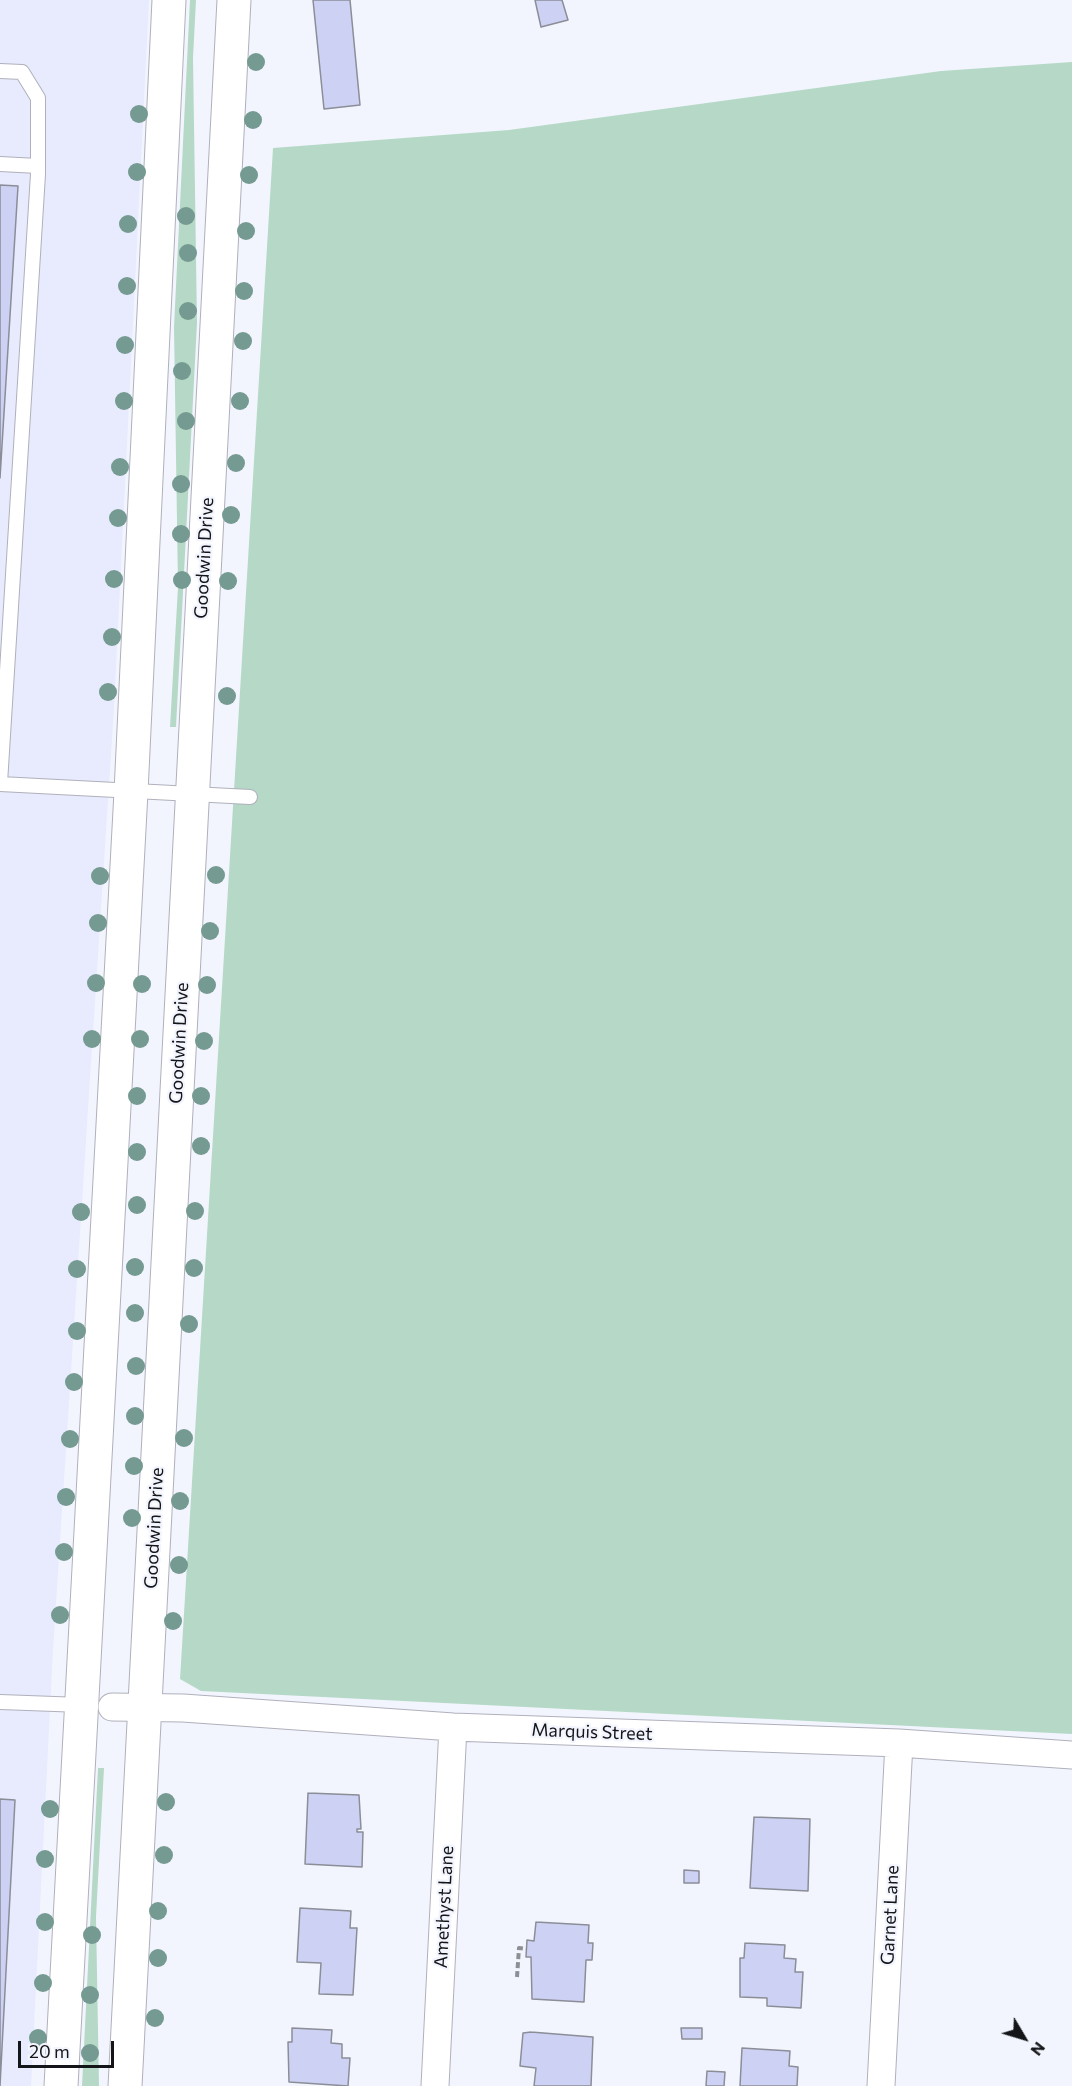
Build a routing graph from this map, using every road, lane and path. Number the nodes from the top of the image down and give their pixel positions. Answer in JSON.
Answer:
{"nodes":[{"id":1,"x":169,"y":0,"type":"edge"},
{"id":2,"x":234,"y":0,"type":"edge"},
{"id":3,"x":0,"y":71,"type":"edge"},
{"id":4,"x":0,"y":164,"type":"edge"},
{"id":5,"x":38,"y":166,"type":"junction"},
{"id":6,"x":0,"y":783,"type":"edge"},
{"id":7,"x":131,"y":792,"type":"junction"},
{"id":8,"x":191,"y":793,"type":"junction"},
{"id":9,"x":250,"y":796,"type":"dead end"},
{"id":10,"x":0,"y":1702,"type":"edge"},
{"id":11,"x":106,"y":1707,"type":"junction"},
{"id":12,"x":453,"y":1727,"type":"junction"},
{"id":13,"x":898,"y":1743,"type":"junction"},
{"id":14,"x":1072,"y":1755,"type":"edge"},
{"id":15,"x":526,"y":1948,"type":"dead end"},
{"id":16,"x":517,"y":1977,"type":"dead end"},
{"id":17,"x":61,"y":2086,"type":"edge"},
{"id":18,"x":125,"y":2086,"type":"edge"},
{"id":19,"x":435,"y":2086,"type":"edge"},
{"id":20,"x":881,"y":2086,"type":"edge"}],
"edges":[{"from":1,"to":7,"type":"street","name":"Goodwin Drive"},
{"from":2,"to":8,"type":"street","name":"Goodwin Drive"},
{"from":3,"to":5,"type":"lane"},
{"from":4,"to":5,"type":"lane"},
{"from":5,"to":6,"type":"lane"},
{"from":6,"to":7,"type":"lane"},
{"from":7,"to":8,"type":"lane"},
{"from":7,"to":11,"type":"street","name":"Goodwin Drive"},
{"from":8,"to":9,"type":"lane"},
{"from":8,"to":11,"type":"street","name":"Goodwin Drive"},
{"from":10,"to":11,"type":"lane"},
{"from":11,"to":12,"type":"street","name":"Marquis Street"},
{"from":11,"to":17,"type":"street","name":"Goodwin Drive"},
{"from":11,"to":18,"type":"street","name":"Goodwin Drive"},
{"from":12,"to":13,"type":"street","name":"Marquis Street"},
{"from":12,"to":19,"type":"street","name":"Amethyst Lane"},
{"from":13,"to":14,"type":"street","name":"Marquis Street"},
{"from":13,"to":20,"type":"street","name":"Garnet Lane"},
{"from":15,"to":16,"type":"path"}]}
